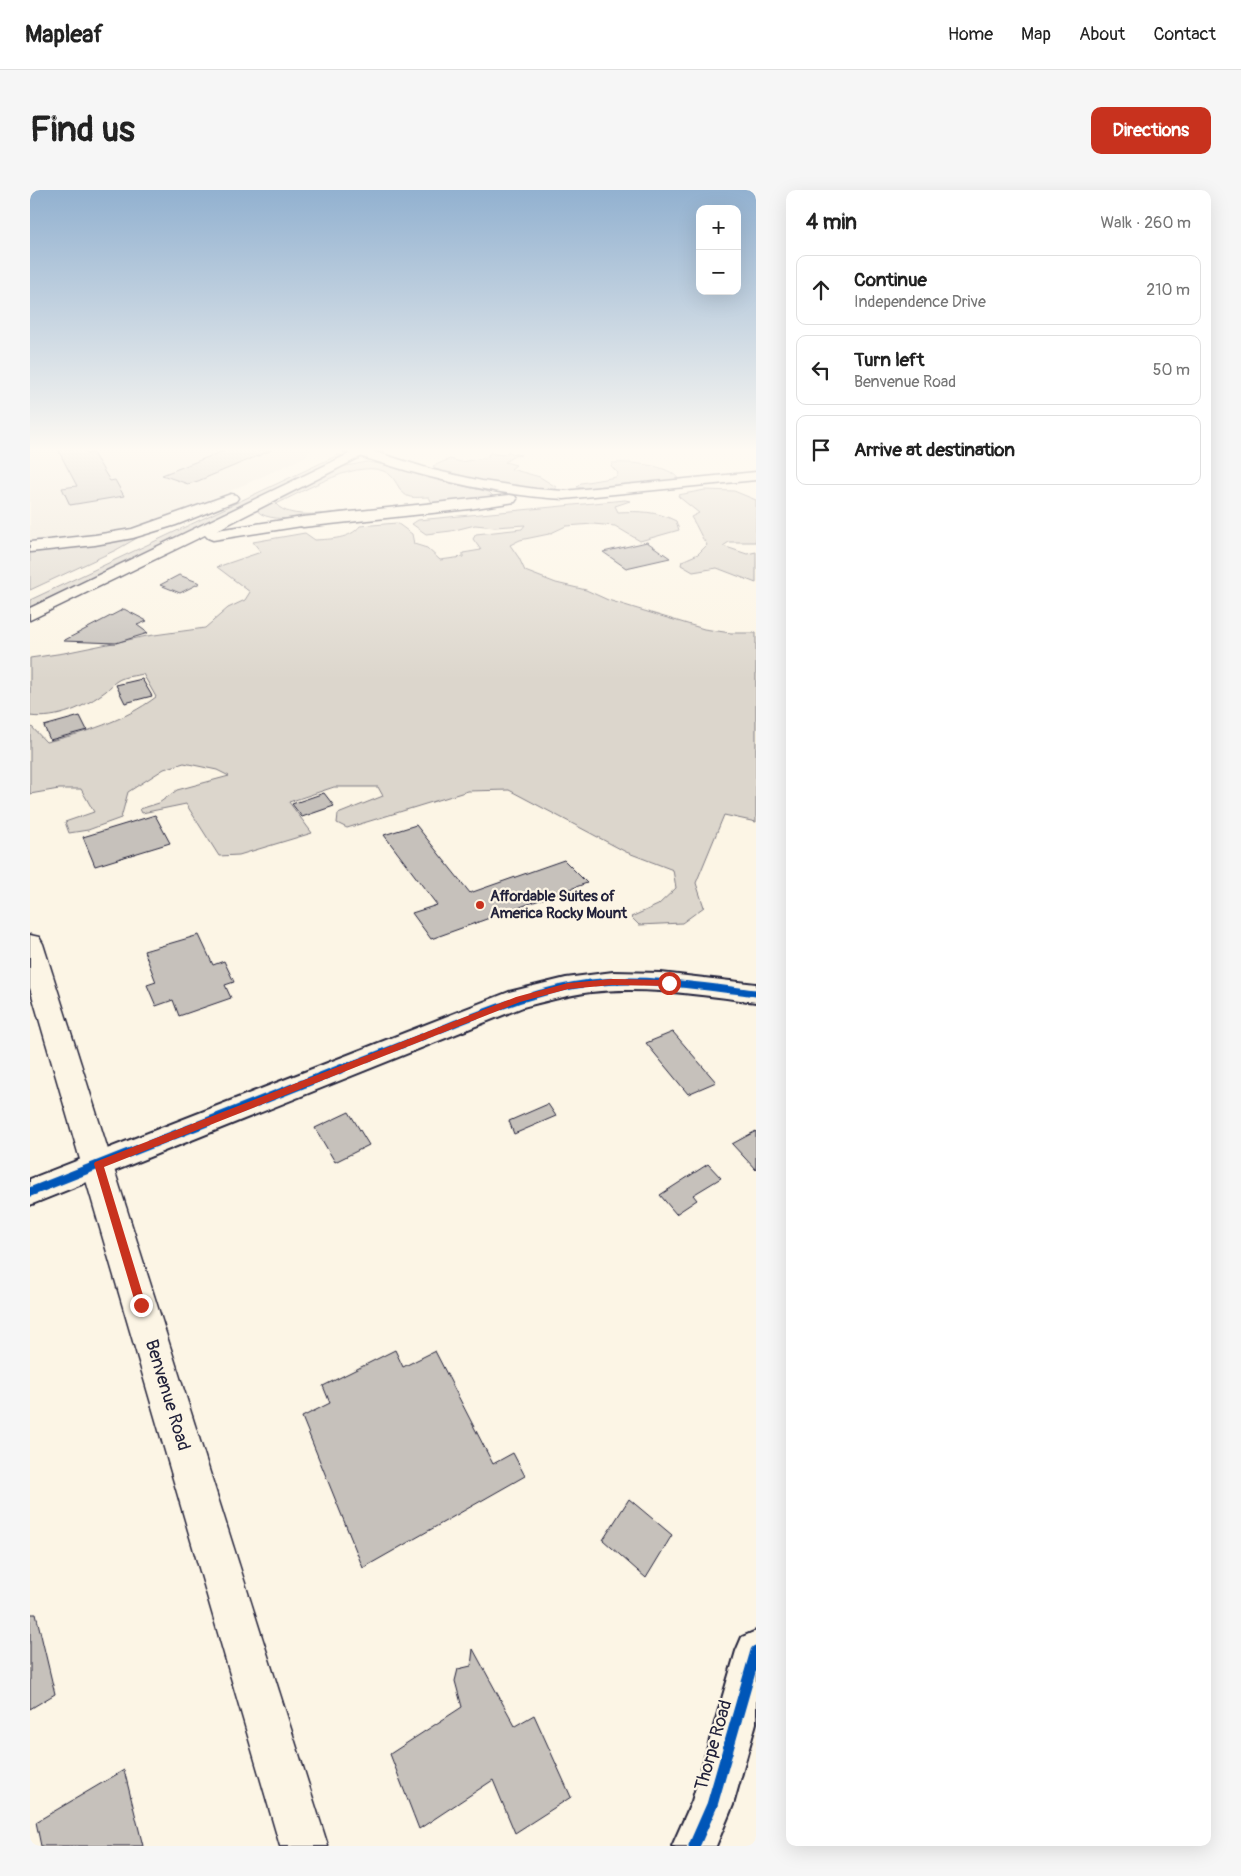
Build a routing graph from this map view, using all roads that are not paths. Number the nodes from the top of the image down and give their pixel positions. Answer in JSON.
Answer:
{"nodes":[{"id":1,"x":159,"y":525,"type":"edge"},
{"id":2,"x":175,"y":525,"type":"edge"},
{"id":3,"x":212,"y":525,"type":"edge"},
{"id":4,"x":277,"y":525,"type":"edge"},
{"id":5,"x":30,"y":547,"type":"edge"},
{"id":6,"x":122,"y":552,"type":"dead end"},
{"id":7,"x":93,"y":583,"type":"junction"},
{"id":8,"x":30,"y":615,"type":"edge"},
{"id":9,"x":30,"y":944,"type":"edge"},
{"id":10,"x":756,"y":993,"type":"edge"},
{"id":11,"x":98,"y":1164,"type":"junction"},
{"id":12,"x":30,"y":1192,"type":"edge"},
{"id":13,"x":756,"y":1651,"type":"edge"},
{"id":14,"x":304,"y":1846,"type":"edge"},
{"id":15,"x":694,"y":1846,"type":"edge"}],
"edges":[{"from":1,"to":5,"type":"main road"},
{"from":2,"to":6,"type":"main road"},
{"from":3,"to":7,"type":"main road"},
{"from":4,"to":7,"type":"main road"},
{"from":7,"to":8,"type":"main road"},
{"from":9,"to":11,"type":"main road","name":"Benvenue Road"},
{"from":10,"to":11,"type":"street"},
{"from":11,"to":12,"type":"street"},
{"from":11,"to":14,"type":"main road","name":"Benvenue Road"},
{"from":13,"to":15,"type":"street","name":"Thorpe Road"}]}
